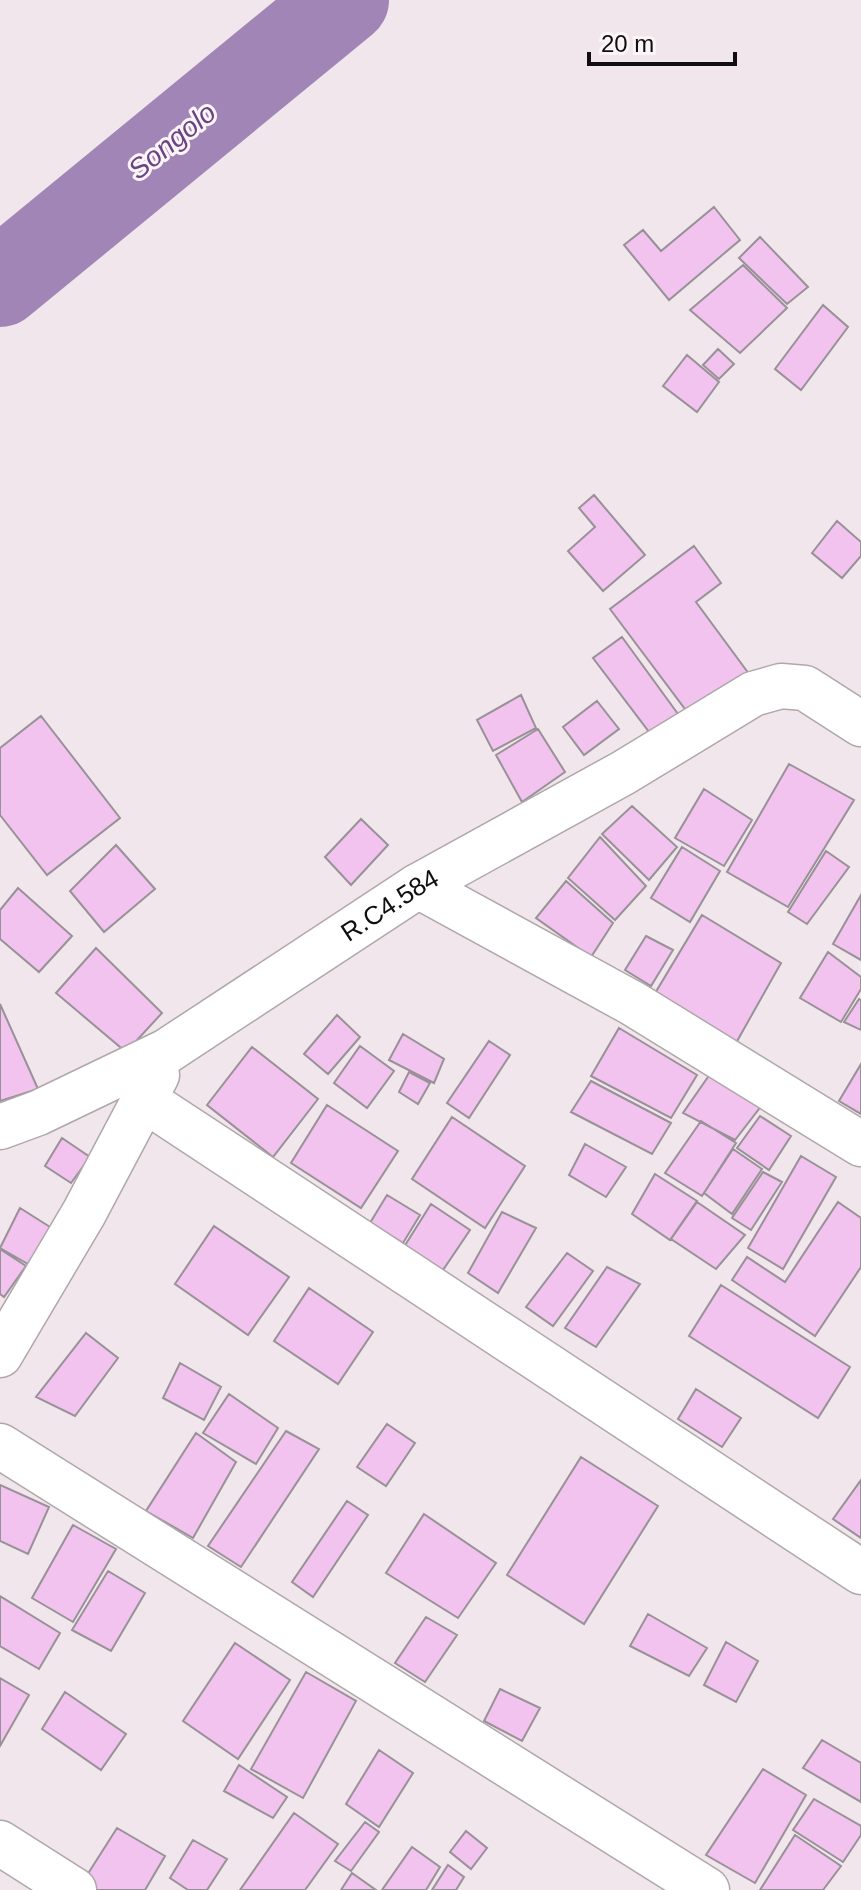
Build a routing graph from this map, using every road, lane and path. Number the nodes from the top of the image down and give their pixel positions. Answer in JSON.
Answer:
{"nodes":[{"id":1,"x":861,"y":724,"type":"edge"},
{"id":2,"x":418,"y":886,"type":"junction"},
{"id":3,"x":167,"y":1051,"type":"junction"},
{"id":4,"x":146,"y":1101,"type":"junction"},
{"id":5,"x":0,"y":1127,"type":"edge"},
{"id":6,"x":861,"y":1144,"type":"edge"},
{"id":7,"x":0,"y":1355,"type":"edge"},
{"id":8,"x":0,"y":1446,"type":"edge"},
{"id":9,"x":861,"y":1572,"type":"edge"},
{"id":10,"x":0,"y":1843,"type":"edge"},
{"id":11,"x":74,"y":1890,"type":"edge"},
{"id":12,"x":707,"y":1890,"type":"edge"}],
"edges":[{"from":1,"to":2,"type":"street","name":"R.C4.584"},
{"from":2,"to":3,"type":"street","name":"R.C4.584"},
{"from":2,"to":6,"type":"street"},
{"from":3,"to":4,"type":"street"},
{"from":3,"to":5,"type":"street","name":"R.C4.584"},
{"from":4,"to":7,"type":"street"},
{"from":4,"to":9,"type":"street"},
{"from":8,"to":12,"type":"street"},
{"from":10,"to":11,"type":"street"}]}
